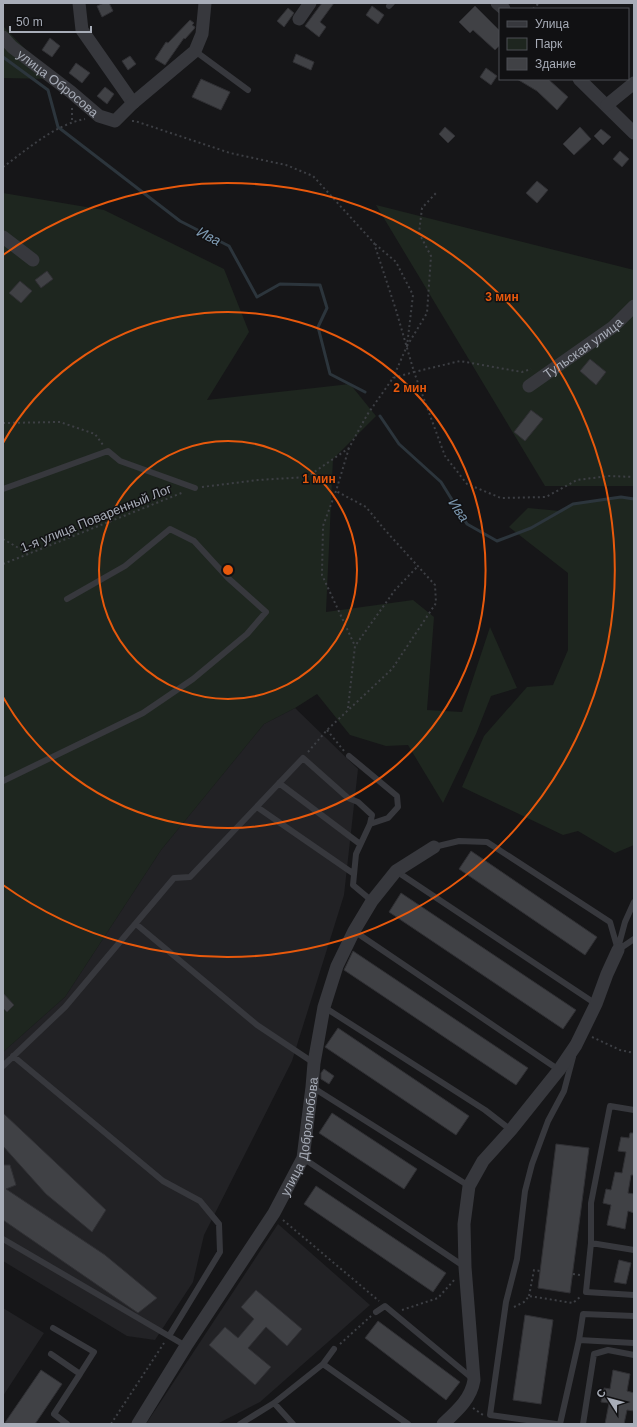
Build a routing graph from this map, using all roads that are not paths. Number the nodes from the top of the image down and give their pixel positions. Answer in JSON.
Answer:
{"nodes":[{"id":1,"x":79,"y":3,"type":"edge"},
{"id":2,"x":205,"y":3,"type":"edge"},
{"id":3,"x":310,"y":3,"type":"edge"},
{"id":4,"x":299,"y":19,"type":"dead end"},
{"id":5,"x":3,"y":37,"type":"edge"},
{"id":6,"x":195,"y":51,"type":"junction"},
{"id":7,"x":580,"y":80,"type":"edge"},
{"id":8,"x":634,"y":83,"type":"edge"},
{"id":9,"x":248,"y":90,"type":"dead end"},
{"id":10,"x":133,"y":103,"type":"junction"},
{"id":11,"x":607,"y":105,"type":"junction"},
{"id":12,"x":634,"y":133,"type":"edge"},
{"id":13,"x":3,"y":237,"type":"edge"},
{"id":14,"x":33,"y":260,"type":"dead end"},
{"id":15,"x":634,"y":306,"type":"edge"},
{"id":16,"x":529,"y":386,"type":"dead end"},
{"id":17,"x":195,"y":488,"type":"road end"},
{"id":18,"x":3,"y":489,"type":"edge"},
{"id":19,"x":67,"y":599,"type":"dead end"},
{"id":20,"x":349,"y":756,"type":"road end"},
{"id":21,"x":3,"y":781,"type":"edge"},
{"id":22,"x":279,"y":783,"type":"junction"},
{"id":23,"x":257,"y":808,"type":"junction"},
{"id":24,"x":370,"y":824,"type":"junction"},
{"id":25,"x":360,"y":844,"type":"junction"},
{"id":26,"x":434,"y":847,"type":"joint"},
{"id":27,"x":396,"y":871,"type":"junction"},
{"id":28,"x":354,"y":874,"type":"junction"},
{"id":29,"x":372,"y":902,"type":"junction"},
{"id":30,"x":634,"y":902,"type":"edge"},
{"id":31,"x":136,"y":924,"type":"junction"},
{"id":32,"x":354,"y":931,"type":"junction"},
{"id":33,"x":634,"y":939,"type":"edge"},
{"id":34,"x":618,"y":950,"type":"junction"},
{"id":35,"x":596,"y":1004,"type":"junction"},
{"id":36,"x":324,"y":1007,"type":"junction"},
{"id":37,"x":578,"y":1039,"type":"junction"},
{"id":38,"x":13,"y":1056,"type":"junction"},
{"id":39,"x":314,"y":1063,"type":"junction"},
{"id":40,"x":3,"y":1066,"type":"edge"},
{"id":41,"x":559,"y":1070,"type":"junction"},
{"id":42,"x":312,"y":1087,"type":"junction"},
{"id":43,"x":634,"y":1110,"type":"edge"},
{"id":44,"x":511,"y":1130,"type":"junction"},
{"id":45,"x":303,"y":1158,"type":"junction"},
{"id":46,"x":470,"y":1186,"type":"junction"},
{"id":47,"x":3,"y":1239,"type":"edge"},
{"id":48,"x":591,"y":1243,"type":"junction"},
{"id":49,"x":634,"y":1250,"type":"edge"},
{"id":50,"x":465,"y":1267,"type":"junction"},
{"id":51,"x":634,"y":1295,"type":"edge"},
{"id":52,"x":376,"y":1312,"type":"road end"},
{"id":53,"x":634,"y":1316,"type":"edge"},
{"id":54,"x":53,"y":1328,"type":"dead end"},
{"id":55,"x":169,"y":1336,"type":"junction"},
{"id":56,"x":579,"y":1340,"type":"junction"},
{"id":57,"x":634,"y":1343,"type":"edge"},
{"id":58,"x":186,"y":1346,"type":"junction"},
{"id":59,"x":334,"y":1349,"type":"road end"},
{"id":60,"x":51,"y":1354,"type":"dead end"},
{"id":61,"x":634,"y":1355,"type":"edge"},
{"id":62,"x":323,"y":1364,"type":"junction"},
{"id":63,"x":80,"y":1374,"type":"junction"},
{"id":64,"x":474,"y":1380,"type":"junction"},
{"id":65,"x":274,"y":1403,"type":"junction"},
{"id":66,"x":68,"y":1424,"type":"edge"},
{"id":67,"x":138,"y":1424,"type":"edge"},
{"id":68,"x":240,"y":1424,"type":"edge"},
{"id":69,"x":293,"y":1424,"type":"edge"},
{"id":70,"x":408,"y":1424,"type":"edge"},
{"id":71,"x":443,"y":1424,"type":"edge"},
{"id":72,"x":556,"y":1424,"type":"edge"},
{"id":73,"x":560,"y":1424,"type":"edge"},
{"id":74,"x":583,"y":1424,"type":"edge"}],
"edges":[{"from":1,"to":10,"type":"street"},
{"from":2,"to":6,"type":"street"},
{"from":3,"to":4,"type":"street"},
{"from":5,"to":10,"type":"street","name":"улица Обросова"},
{"from":6,"to":9,"type":"lane"},
{"from":6,"to":10,"type":"street","name":"улица Обросова"},
{"from":7,"to":11,"type":"street"},
{"from":8,"to":11,"type":"street"},
{"from":11,"to":12,"type":"street"},
{"from":13,"to":14,"type":"street"},
{"from":15,"to":16,"type":"street","name":"Тульская улица"},
{"from":17,"to":18,"type":"lane"},
{"from":19,"to":21,"type":"lane"},
{"from":20,"to":24,"type":"lane"},
{"from":22,"to":23,"type":"lane"},
{"from":22,"to":24,"type":"lane"},
{"from":22,"to":25,"type":"lane"},
{"from":23,"to":28,"type":"lane"},
{"from":23,"to":31,"type":"lane"},
{"from":24,"to":25,"type":"lane"},
{"from":25,"to":28,"type":"lane"},
{"from":26,"to":27,"type":"street","name":"улица Добролюбова"},
{"from":26,"to":34,"type":"lane"},
{"from":27,"to":29,"type":"street","name":"улица Добролюбова"},
{"from":27,"to":35,"type":"lane"},
{"from":28,"to":29,"type":"lane"},
{"from":29,"to":32,"type":"street","name":"улица Добролюбова"},
{"from":30,"to":34,"type":"lane"},
{"from":31,"to":38,"type":"lane"},
{"from":31,"to":39,"type":"lane"},
{"from":32,"to":36,"type":"street","name":"улица Добролюбова"},
{"from":32,"to":41,"type":"lane"},
{"from":33,"to":34,"type":"lane"},
{"from":34,"to":35,"type":"street"},
{"from":35,"to":37,"type":"street"},
{"from":36,"to":39,"type":"street","name":"улица Добролюбова"},
{"from":36,"to":44,"type":"lane"},
{"from":37,"to":41,"type":"street"},
{"from":37,"to":72,"type":"lane"},
{"from":38,"to":40,"type":"lane"},
{"from":38,"to":55,"type":"lane"},
{"from":39,"to":42,"type":"street","name":"улица Добролюбова"},
{"from":41,"to":44,"type":"street"},
{"from":42,"to":45,"type":"street","name":"улица Добролюбова"},
{"from":42,"to":46,"type":"lane"},
{"from":43,"to":48,"type":"lane"},
{"from":44,"to":46,"type":"street"},
{"from":45,"to":50,"type":"lane"},
{"from":45,"to":58,"type":"street","name":"улица Добролюбова"},
{"from":46,"to":50,"type":"street"},
{"from":47,"to":55,"type":"lane"},
{"from":48,"to":49,"type":"lane"},
{"from":48,"to":51,"type":"lane"},
{"from":50,"to":64,"type":"street"},
{"from":52,"to":64,"type":"lane"},
{"from":53,"to":56,"type":"lane"},
{"from":54,"to":63,"type":"lane"},
{"from":55,"to":58,"type":"lane"},
{"from":56,"to":57,"type":"lane"},
{"from":56,"to":73,"type":"lane"},
{"from":58,"to":67,"type":"street","name":"улица Добролюбова"},
{"from":59,"to":62,"type":"lane"},
{"from":60,"to":63,"type":"lane"},
{"from":61,"to":74,"type":"lane"},
{"from":62,"to":65,"type":"lane"},
{"from":62,"to":70,"type":"lane"},
{"from":63,"to":66,"type":"lane"},
{"from":64,"to":71,"type":"street"},
{"from":65,"to":68,"type":"lane"},
{"from":65,"to":69,"type":"lane"}]}
